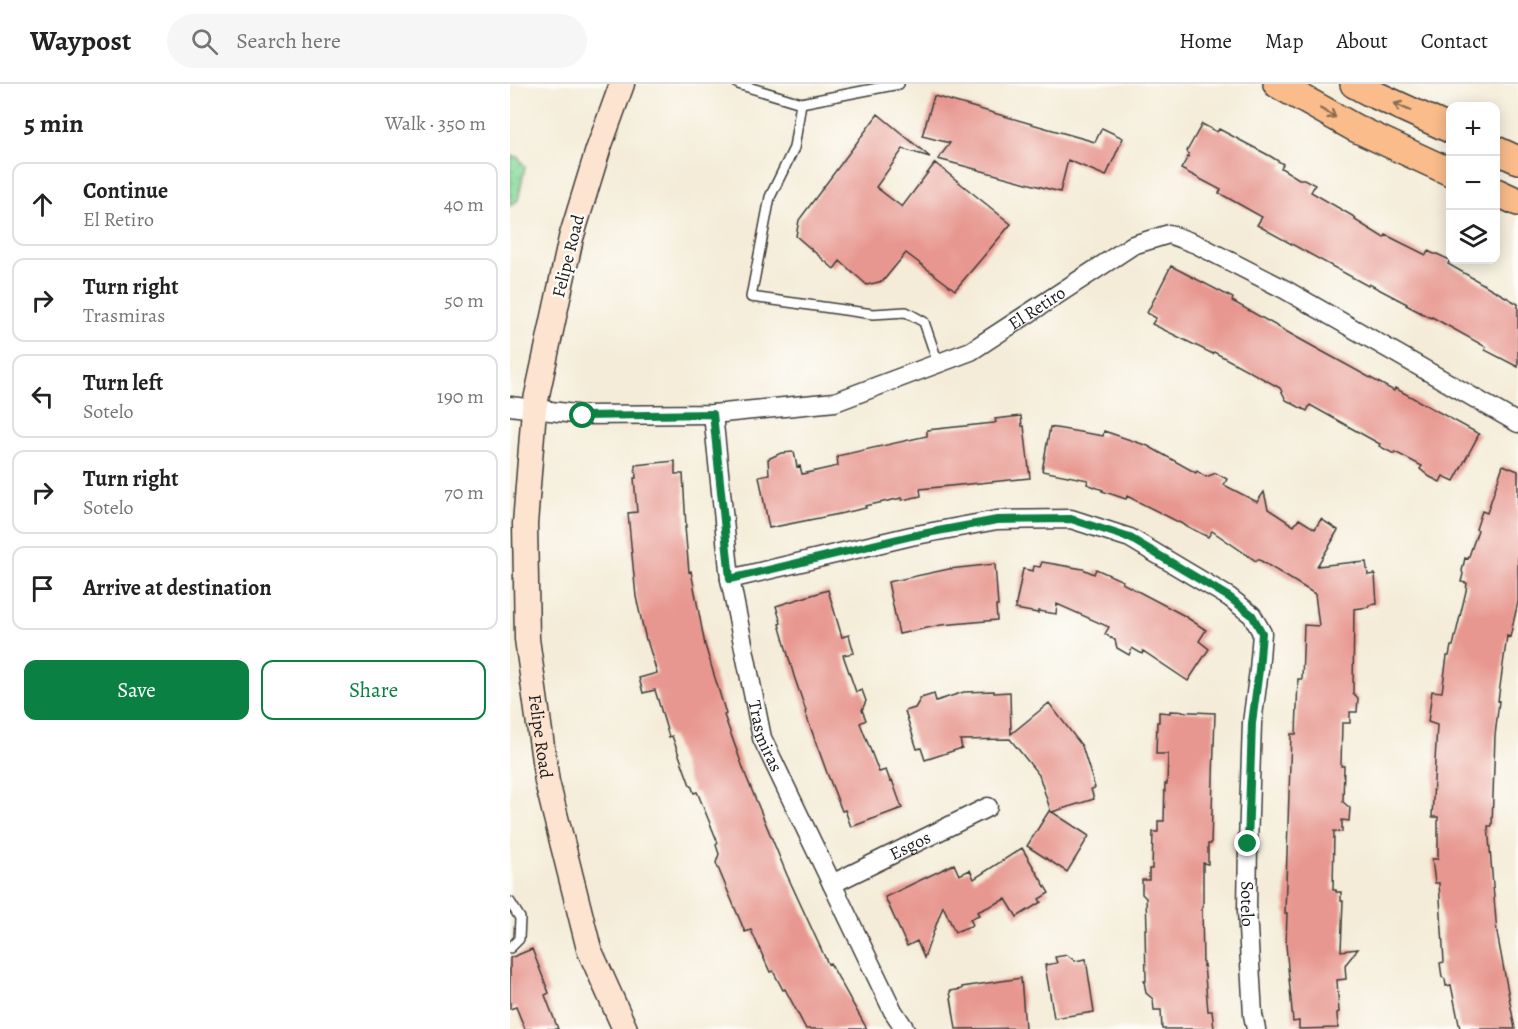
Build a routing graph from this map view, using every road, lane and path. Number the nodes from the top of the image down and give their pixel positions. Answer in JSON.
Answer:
{"nodes":[{"id":1,"x":622,"y":84,"type":"edge"},
{"id":2,"x":738,"y":84,"type":"edge"},
{"id":3,"x":899,"y":84,"type":"edge"},
{"id":4,"x":1277,"y":84,"type":"edge"},
{"id":5,"x":1354,"y":84,"type":"edge"},
{"id":6,"x":801,"y":103,"type":"junction"},
{"id":7,"x":1446,"y":127,"type":"edge"},
{"id":8,"x":1500,"y":152,"type":"edge"},
{"id":9,"x":1518,"y":160,"type":"edge"},
{"id":10,"x":1446,"y":170,"type":"edge"},
{"id":11,"x":1500,"y":194,"type":"edge"},
{"id":12,"x":1518,"y":202,"type":"edge"},
{"id":13,"x":938,"y":363,"type":"junction"},
{"id":14,"x":510,"y":406,"type":"edge"},
{"id":15,"x":534,"y":409,"type":"junction"},
{"id":16,"x":713,"y":414,"type":"junction"},
{"id":17,"x":1518,"y":423,"type":"edge"},
{"id":18,"x":730,"y":579,"type":"junction"},
{"id":19,"x":988,"y":807,"type":"dead end"},
{"id":20,"x":832,"y":884,"type":"junction"},
{"id":21,"x":510,"y":902,"type":"edge"},
{"id":22,"x":510,"y":948,"type":"edge"},
{"id":23,"x":625,"y":1029,"type":"edge"},
{"id":24,"x":905,"y":1029,"type":"edge"},
{"id":25,"x":1256,"y":1029,"type":"edge"}],
"edges":[{"from":1,"to":15,"type":"main road","name":"Felipe Road"},
{"from":2,"to":6,"type":"lane"},
{"from":3,"to":6,"type":"lane"},
{"from":4,"to":10,"type":"main road","one_way":true},
{"from":7,"to":5,"type":"main road","one_way":true},
{"from":6,"to":13,"type":"lane"},
{"from":8,"to":9,"type":"main road"},
{"from":11,"to":12,"type":"main road"},
{"from":13,"to":16,"type":"street","name":"El Retiro"},
{"from":13,"to":17,"type":"street","name":"El Retiro"},
{"from":14,"to":15,"type":"street","name":"El Retiro"},
{"from":15,"to":16,"type":"street","name":"El Retiro"},
{"from":15,"to":23,"type":"main road","name":"Felipe Road"},
{"from":16,"to":18,"type":"street","name":"Trasmiras"},
{"from":18,"to":20,"type":"street","name":"Trasmiras"},
{"from":18,"to":25,"type":"street","name":"Sotelo"},
{"from":19,"to":20,"type":"street","name":"Esgos"},
{"from":20,"to":24,"type":"street","name":"Trasmiras"},
{"from":21,"to":22,"type":"lane"}]}
